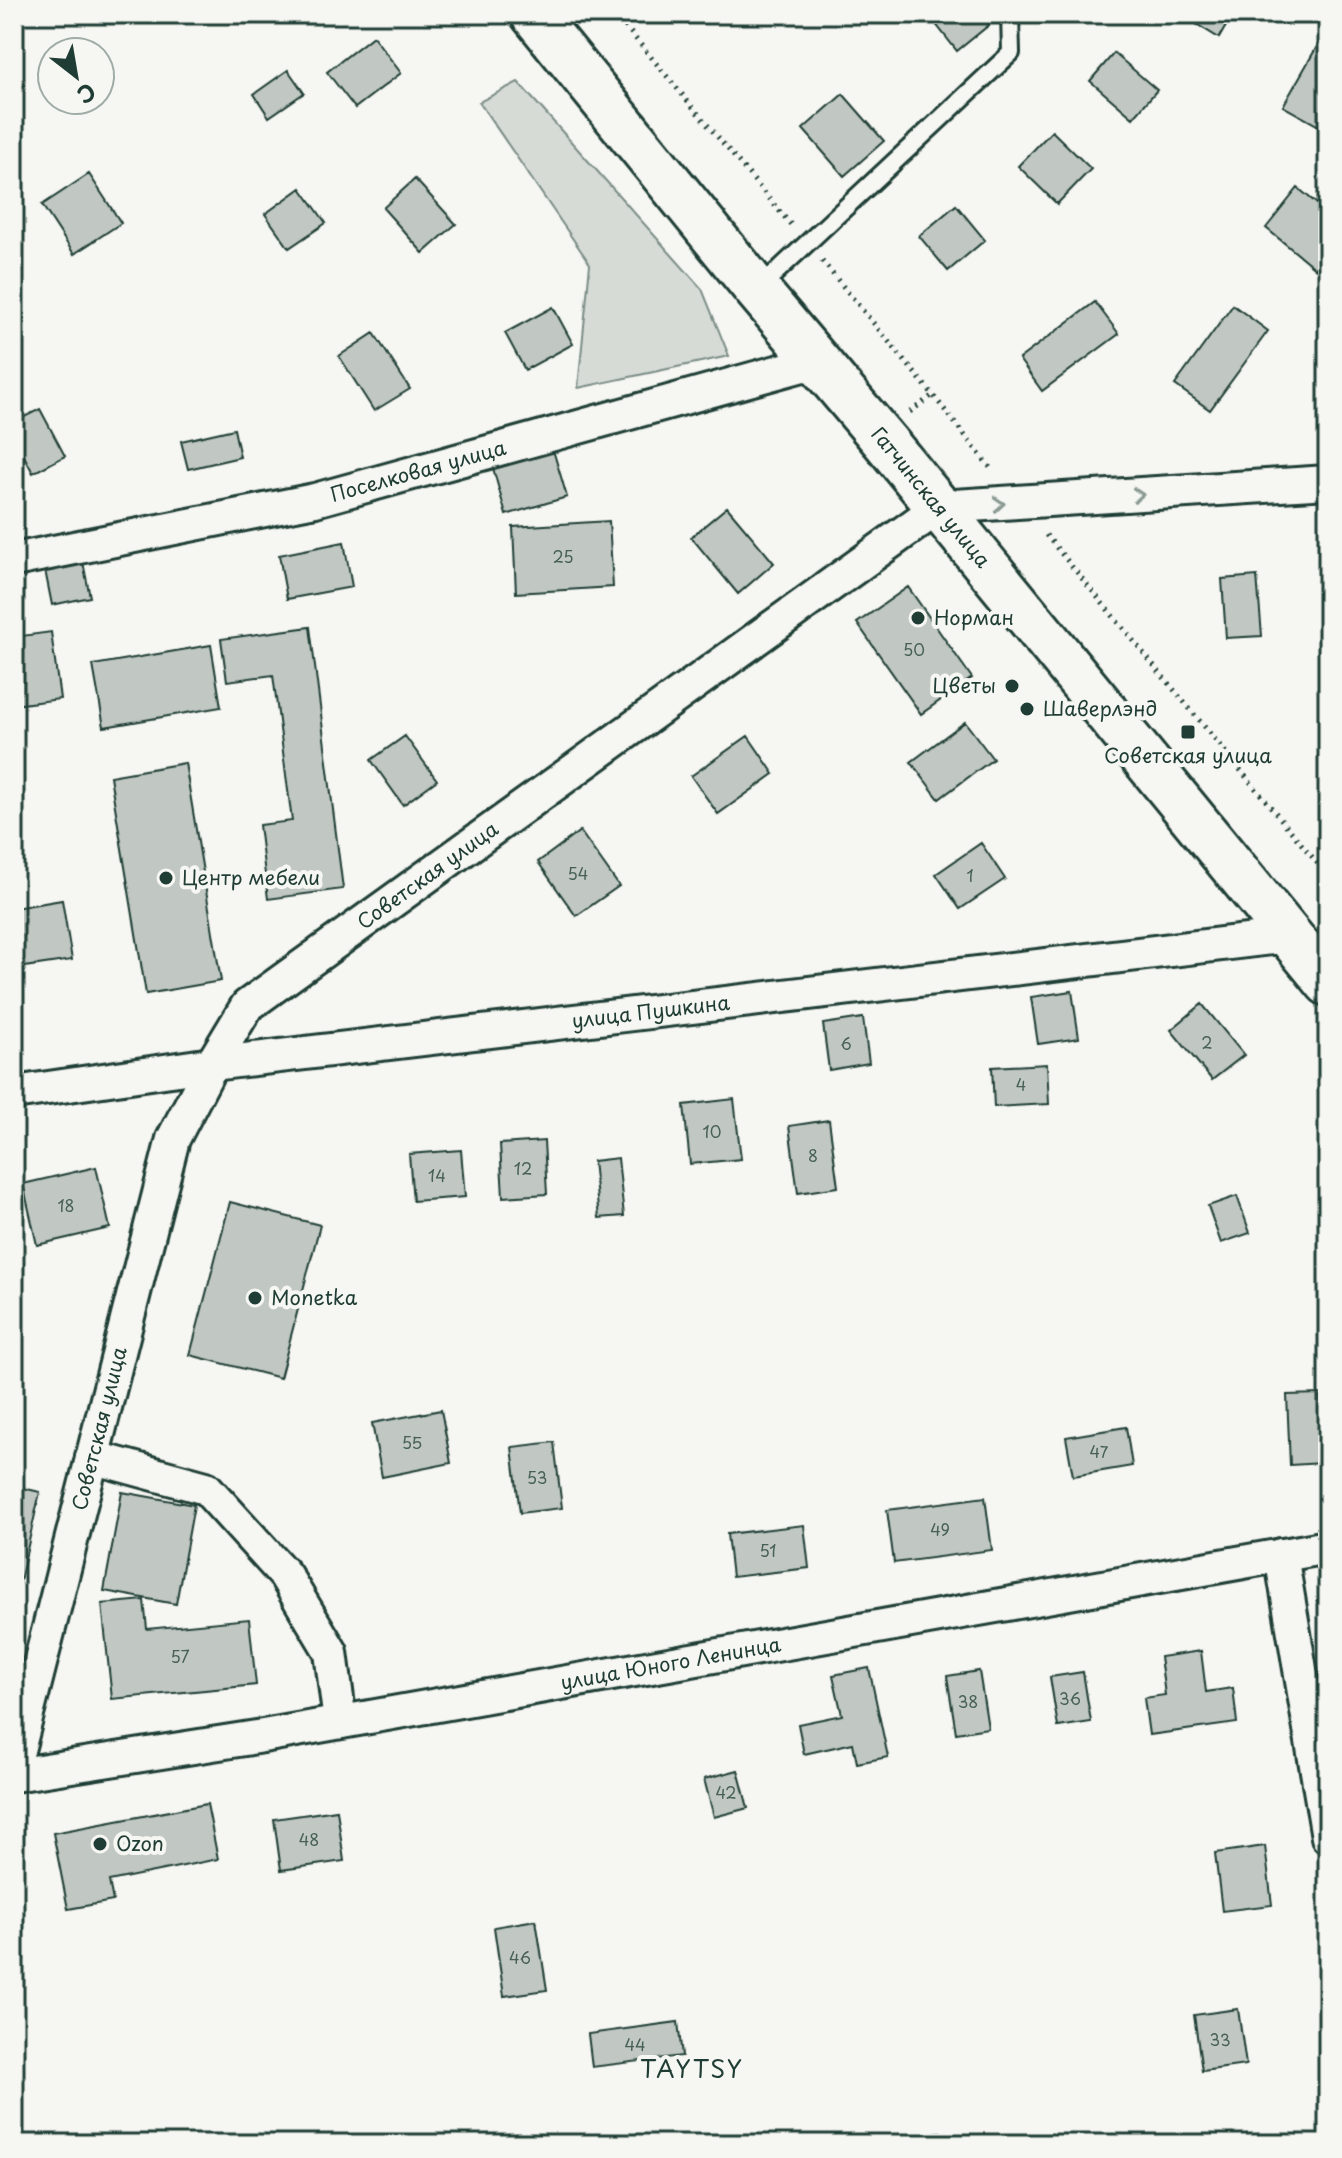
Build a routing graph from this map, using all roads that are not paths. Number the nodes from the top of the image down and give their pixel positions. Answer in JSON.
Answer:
{"nodes":[{"id":1,"x":533,"y":14,"type":"edge"},
{"id":2,"x":1010,"y":14,"type":"edge"},
{"id":3,"x":757,"y":290,"type":"junction"},
{"id":4,"x":817,"y":361,"type":"junction"},
{"id":5,"x":1328,"y":482,"type":"edge"},
{"id":6,"x":939,"y":507,"type":"junction"},
{"id":7,"x":14,"y":560,"type":"edge"},
{"id":8,"x":1289,"y":936,"type":"junction"},
{"id":9,"x":1328,"y":983,"type":"edge"},
{"id":10,"x":212,"y":1064,"type":"junction"},
{"id":11,"x":14,"y":1093,"type":"edge"},
{"id":12,"x":92,"y":1457,"type":"junction"},
{"id":13,"x":1328,"y":1547,"type":"edge"},
{"id":14,"x":1281,"y":1555,"type":"junction"},
{"id":15,"x":340,"y":1722,"type":"junction"},
{"id":16,"x":14,"y":1766,"type":"edge"},
{"id":17,"x":14,"y":1775,"type":"edge"},
{"id":18,"x":1328,"y":1837,"type":"edge"}],
"edges":[{"from":1,"to":3,"type":"main road","name":"Гатчинская улица"},
{"from":2,"to":3,"type":"lane"},
{"from":3,"to":4,"type":"main road","name":"Гатчинская улица"},
{"from":4,"to":6,"type":"main road","name":"Гатчинская улица"},
{"from":4,"to":7,"type":"street","name":"Поселковая улица"},
{"from":6,"to":5,"type":"street","one_way":true},
{"from":6,"to":8,"type":"main road","name":"Гатчинская улица"},
{"from":6,"to":10,"type":"street","name":"Советская улица"},
{"from":8,"to":9,"type":"main road","name":"Гатчинская улица"},
{"from":8,"to":10,"type":"street","name":"улица Пушкина"},
{"from":10,"to":11,"type":"street","name":"улица Пушкина"},
{"from":10,"to":12,"type":"street","name":"Советская улица"},
{"from":12,"to":15,"type":"street"},
{"from":12,"to":16,"type":"street","name":"Советская улица"},
{"from":13,"to":14,"type":"street","name":"улица Юного Ленинца"},
{"from":14,"to":15,"type":"street","name":"улица Юного Ленинца"},
{"from":14,"to":18,"type":"street"},
{"from":15,"to":17,"type":"street","name":"улица Юного Ленинца"}]}
